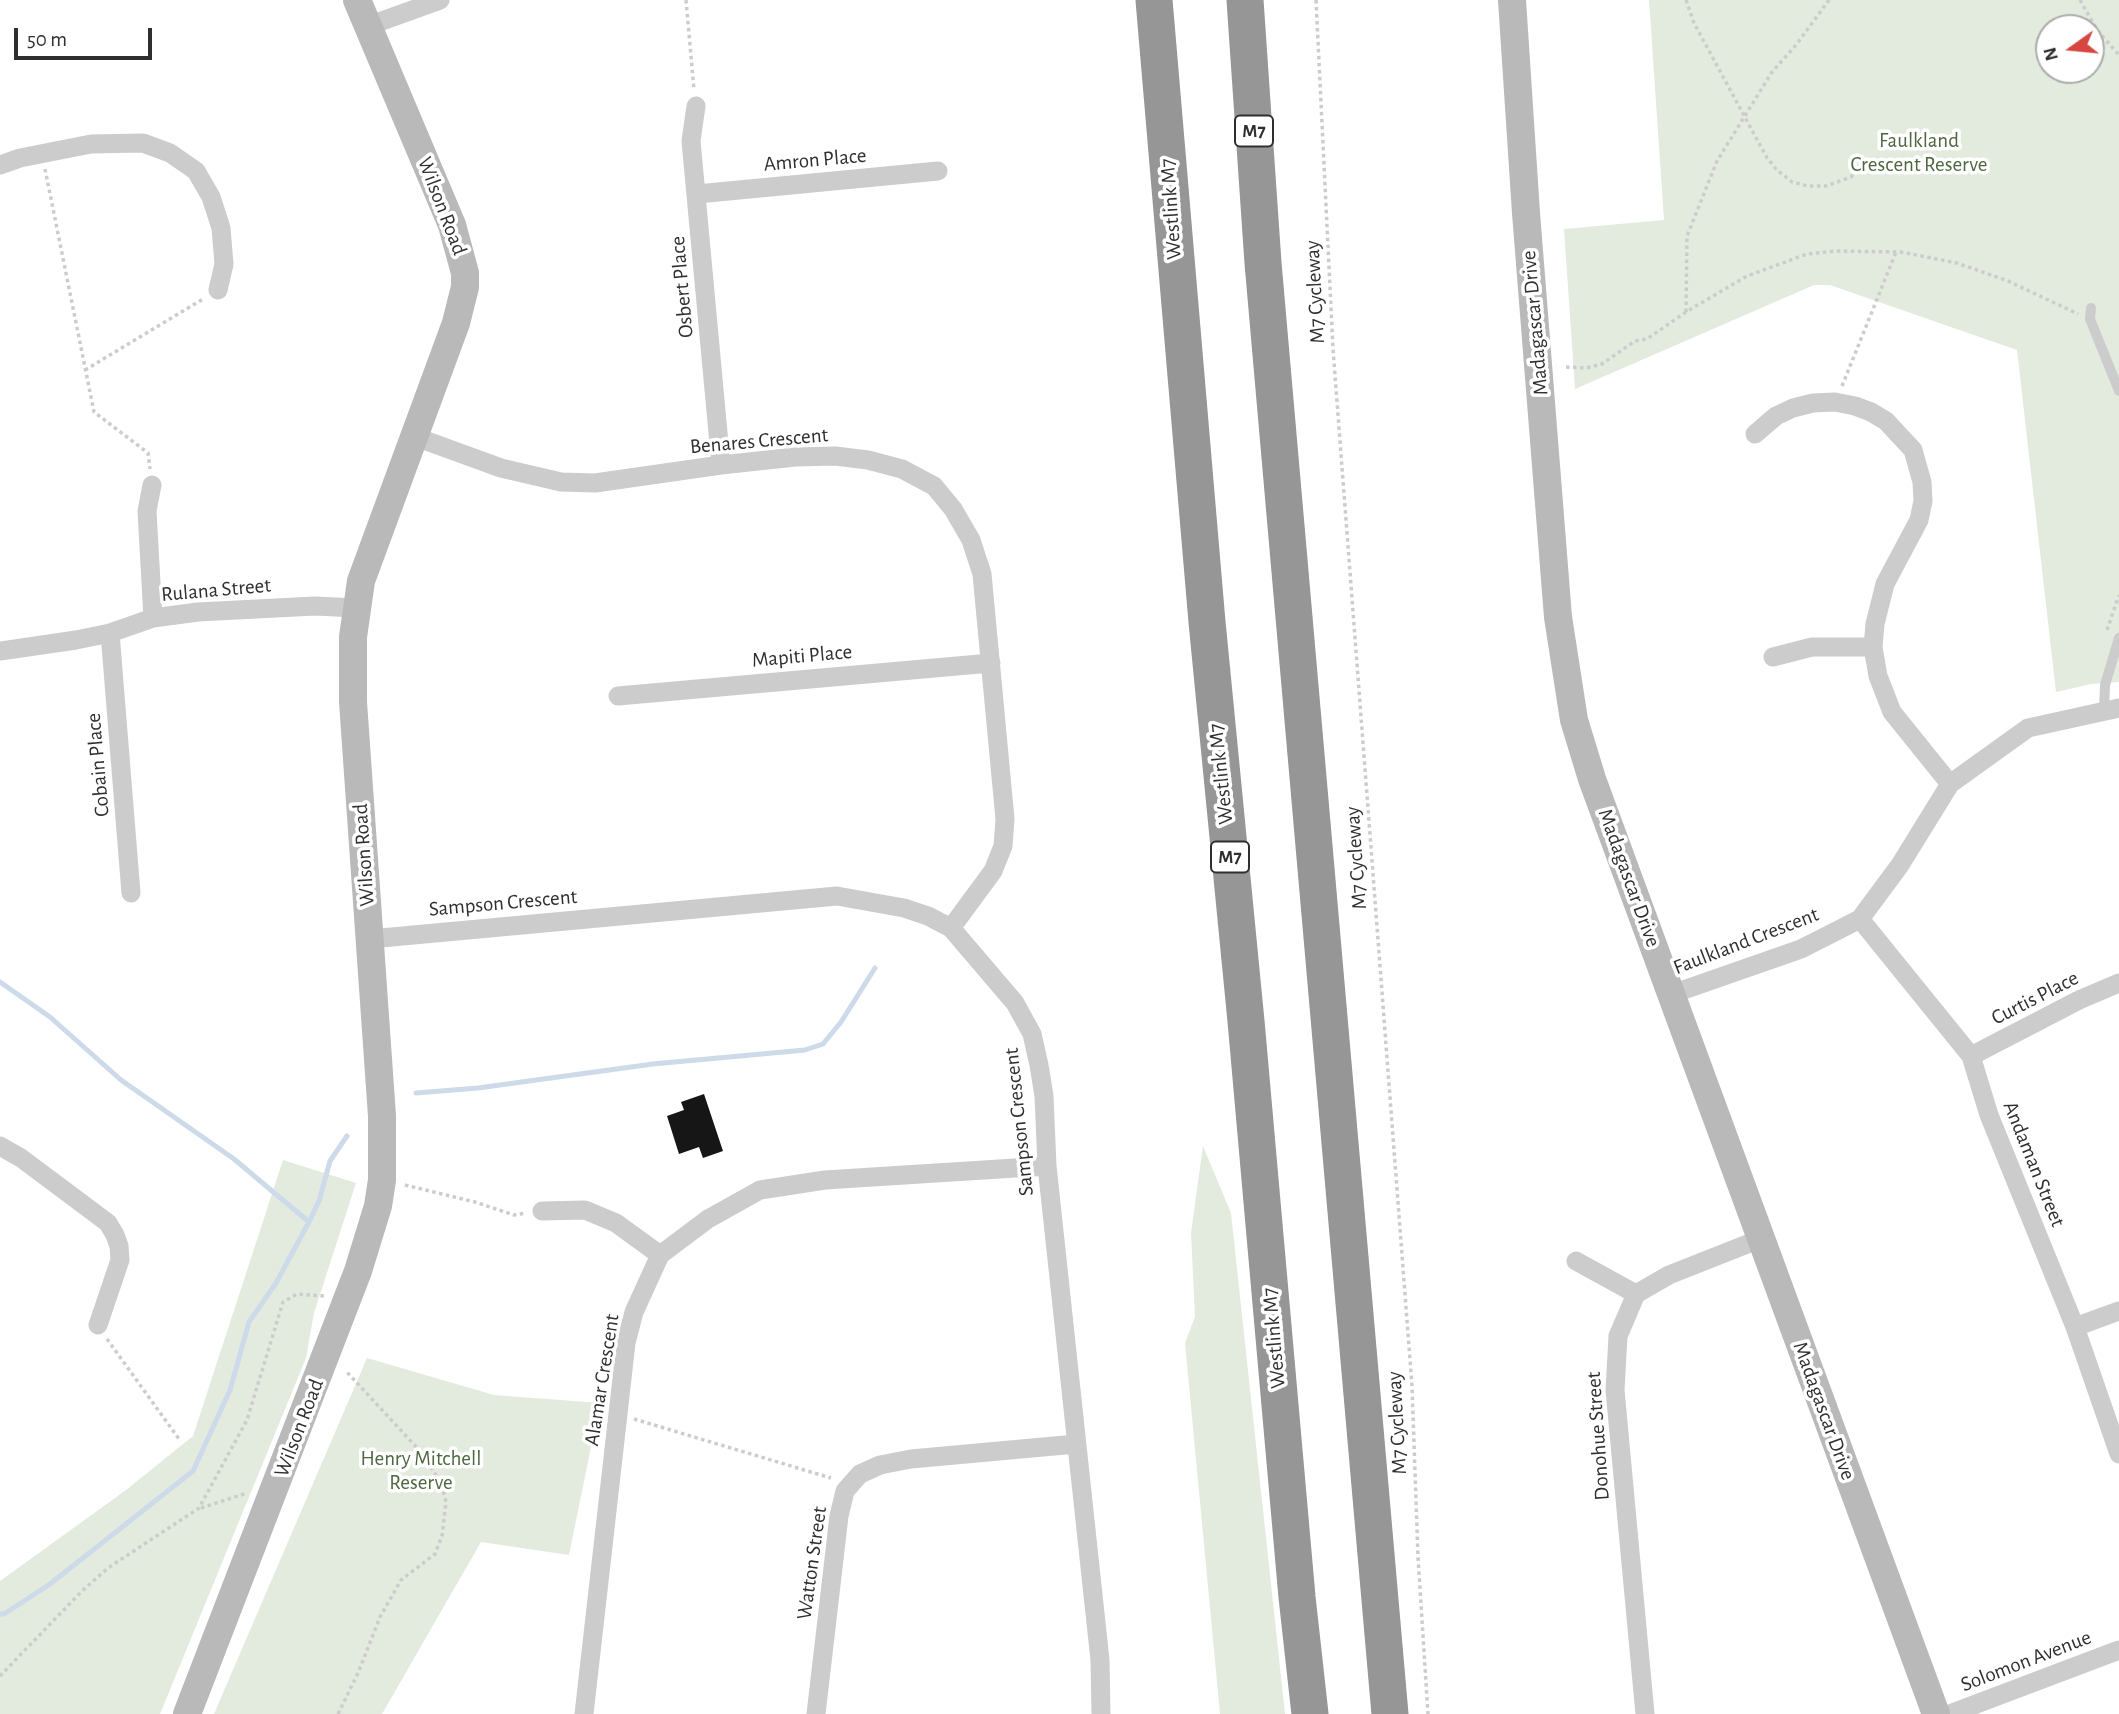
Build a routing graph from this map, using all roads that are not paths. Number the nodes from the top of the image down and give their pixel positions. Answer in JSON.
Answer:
{"nodes":[{"id":1,"x":357,"y":0,"type":"edge"},
{"id":2,"x":440,"y":0,"type":"edge"},
{"id":3,"x":1154,"y":0,"type":"edge"},
{"id":4,"x":1244,"y":0,"type":"edge"},
{"id":5,"x":1512,"y":0,"type":"edge"},
{"id":6,"x":368,"y":26,"type":"junction"},
{"id":7,"x":696,"y":106,"type":"road end"},
{"id":8,"x":0,"y":165,"type":"edge"},
{"id":9,"x":938,"y":171,"type":"dead end"},
{"id":10,"x":696,"y":194,"type":"junction"},
{"id":11,"x":218,"y":290,"type":"road end"},
{"id":12,"x":2091,"y":308,"type":"dead end"},
{"id":13,"x":2119,"y":391,"type":"edge"},
{"id":14,"x":1755,"y":434,"type":"dead end"},
{"id":15,"x":413,"y":436,"type":"junction"},
{"id":16,"x":722,"y":465,"type":"junction"},
{"id":17,"x":152,"y":485,"type":"road end"},
{"id":18,"x":356,"y":608,"type":"junction"},
{"id":19,"x":153,"y":618,"type":"junction"},
{"id":20,"x":110,"y":633,"type":"junction"},
{"id":21,"x":2119,"y":638,"type":"edge"},
{"id":22,"x":1873,"y":647,"type":"junction"},
{"id":23,"x":0,"y":651,"type":"edge"},
{"id":24,"x":1773,"y":657,"type":"dead end"},
{"id":25,"x":990,"y":663,"type":"junction"},
{"id":26,"x":618,"y":696,"type":"dead end"},
{"id":27,"x":2111,"y":709,"type":"edge"},
{"id":28,"x":1950,"y":784,"type":"junction"},
{"id":29,"x":131,"y":893,"type":"dead end"},
{"id":30,"x":1860,"y":919,"type":"junction"},
{"id":31,"x":951,"y":928,"type":"junction"},
{"id":32,"x":370,"y":939,"type":"junction"},
{"id":33,"x":2119,"y":983,"type":"edge"},
{"id":34,"x":1672,"y":994,"type":"junction"},
{"id":35,"x":1971,"y":1056,"type":"junction"},
{"id":36,"x":0,"y":1146,"type":"edge"},
{"id":37,"x":1047,"y":1166,"type":"junction"},
{"id":38,"x":542,"y":1211,"type":"road end"},
{"id":39,"x":1760,"y":1239,"type":"junction"},
{"id":40,"x":660,"y":1255,"type":"junction"},
{"id":41,"x":1576,"y":1261,"type":"dead end"},
{"id":42,"x":1636,"y":1294,"type":"junction"},
{"id":43,"x":2119,"y":1311,"type":"edge"},
{"id":44,"x":98,"y":1325,"type":"road end"},
{"id":45,"x":2075,"y":1327,"type":"junction"},
{"id":46,"x":1076,"y":1444,"type":"junction"},
{"id":47,"x":2119,"y":1454,"type":"edge"},
{"id":48,"x":2119,"y":1650,"type":"edge"},
{"id":49,"x":187,"y":1714,"type":"edge"},
{"id":50,"x":584,"y":1714,"type":"edge"},
{"id":51,"x":816,"y":1714,"type":"edge"},
{"id":52,"x":1101,"y":1714,"type":"edge"},
{"id":53,"x":1310,"y":1714,"type":"edge"},
{"id":54,"x":1390,"y":1714,"type":"edge"},
{"id":55,"x":1645,"y":1714,"type":"edge"},
{"id":56,"x":1936,"y":1714,"type":"edge"},
{"id":57,"x":1950,"y":1714,"type":"edge"}],
"edges":[{"from":1,"to":6,"type":"street","name":"Wilson Road"},
{"from":2,"to":6,"type":"street"},
{"from":3,"to":53,"type":"highway","name":"Westlink M7","number":"M7"},
{"from":4,"to":54,"type":"highway","number":"M7"},
{"from":5,"to":34,"type":"street","name":"Madagascar Drive"},
{"from":6,"to":15,"type":"street","name":"Wilson Road"},
{"from":7,"to":10,"type":"street","name":"Osbert Place"},
{"from":8,"to":11,"type":"street"},
{"from":9,"to":10,"type":"street","name":"Amron Place"},
{"from":10,"to":16,"type":"street","name":"Osbert Place"},
{"from":12,"to":13,"type":"lane"},
{"from":14,"to":22,"type":"street"},
{"from":15,"to":16,"type":"street","name":"Benares Crescent"},
{"from":15,"to":18,"type":"street","name":"Wilson Road"},
{"from":16,"to":25,"type":"street","name":"Benares Crescent"},
{"from":17,"to":19,"type":"street"},
{"from":18,"to":19,"type":"street","name":"Rulana Street"},
{"from":18,"to":32,"type":"street","name":"Wilson Road"},
{"from":19,"to":20,"type":"street","name":"Rulana Street"},
{"from":20,"to":23,"type":"street","name":"Rulana Street"},
{"from":20,"to":29,"type":"street","name":"Cobain Place"},
{"from":21,"to":27,"type":"lane"},
{"from":22,"to":24,"type":"street"},
{"from":22,"to":28,"type":"street"},
{"from":25,"to":26,"type":"street","name":"Mapiti Place"},
{"from":25,"to":31,"type":"street","name":"Benares Crescent"},
{"from":27,"to":28,"type":"street","name":"Faulkland Crescent"},
{"from":28,"to":30,"type":"street","name":"Faulkland Crescent"},
{"from":30,"to":34,"type":"street","name":"Faulkland Crescent"},
{"from":30,"to":35,"type":"street","name":"Andaman Street"},
{"from":31,"to":32,"type":"street","name":"Sampson Crescent"},
{"from":31,"to":37,"type":"street","name":"Sampson Crescent"},
{"from":32,"to":49,"type":"street","name":"Wilson Road"},
{"from":33,"to":35,"type":"street","name":"Curtis Place"},
{"from":34,"to":39,"type":"street","name":"Madagascar Drive"},
{"from":35,"to":45,"type":"street","name":"Andaman Street"},
{"from":36,"to":44,"type":"street"},
{"from":37,"to":40,"type":"street","name":"Alamar Crescent"},
{"from":37,"to":46,"type":"street","name":"Sampson Crescent"},
{"from":38,"to":40,"type":"street"},
{"from":39,"to":42,"type":"street"},
{"from":39,"to":56,"type":"street","name":"Madagascar Drive"},
{"from":40,"to":50,"type":"street","name":"Alamar Crescent"},
{"from":41,"to":42,"type":"street"},
{"from":42,"to":55,"type":"street","name":"Donohue Street"},
{"from":43,"to":45,"type":"street"},
{"from":45,"to":47,"type":"street","name":"Andaman Street"},
{"from":46,"to":51,"type":"street","name":"Watton Street"},
{"from":46,"to":52,"type":"street","name":"Sampson Crescent"},
{"from":48,"to":57,"type":"street","name":"Solomon Avenue"}]}
